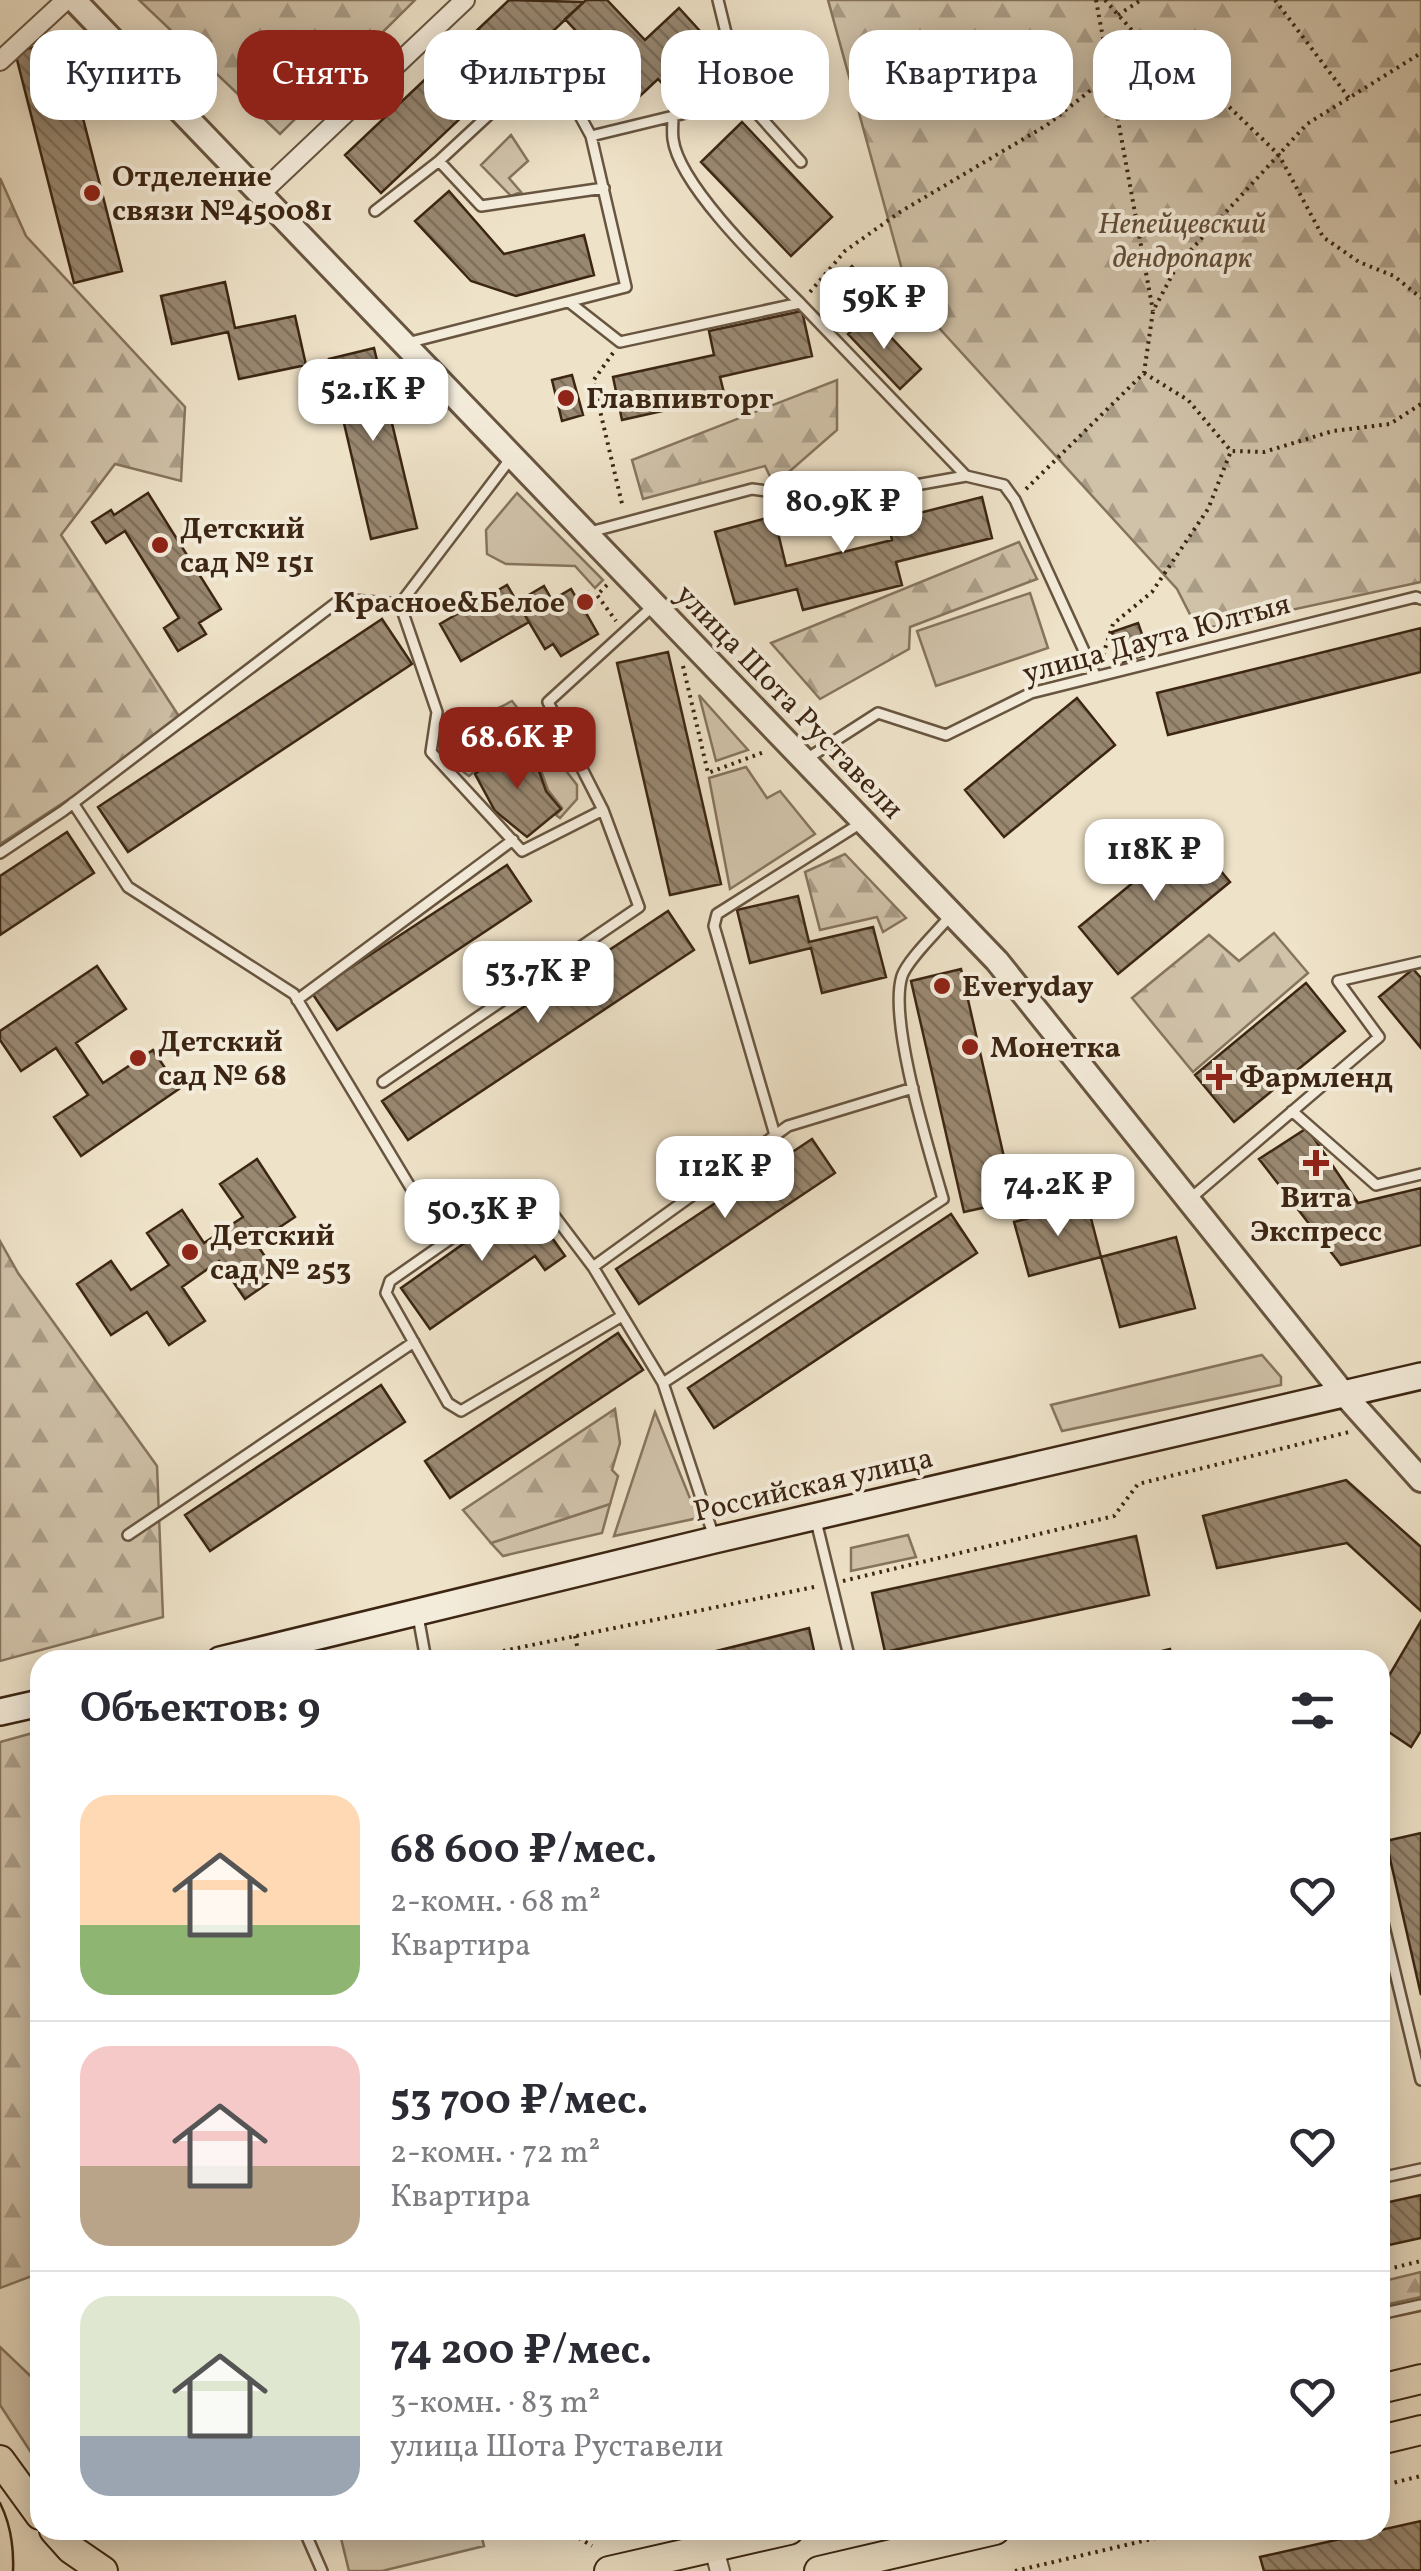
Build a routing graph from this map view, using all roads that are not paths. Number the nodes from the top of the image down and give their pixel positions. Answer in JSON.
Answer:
{"nodes":[{"id":1,"x":66,"y":0,"type":"edge"},
{"id":2,"x":74,"y":0,"type":"edge"},
{"id":3,"x":465,"y":0,"type":"edge"},
{"id":4,"x":718,"y":0,"type":"edge"},
{"id":5,"x":725,"y":30,"type":"edge"},
{"id":6,"x":0,"y":61,"type":"edge"},
{"id":7,"x":661,"y":119,"type":"edge"},
{"id":8,"x":673,"y":120,"type":"edge"},
{"id":9,"x":763,"y":120,"type":"edge"},
{"id":10,"x":591,"y":136,"type":"junction"},
{"id":11,"x":439,"y":161,"type":"junction"},
{"id":12,"x":801,"y":162,"type":"dead end"},
{"id":13,"x":604,"y":188,"type":"junction"},
{"id":14,"x":260,"y":194,"type":"junction"},
{"id":15,"x":375,"y":211,"type":"dead end"},
{"id":16,"x":568,"y":302,"type":"junction"},
{"id":17,"x":800,"y":304,"type":"junction"},
{"id":18,"x":405,"y":344,"type":"junction"},
{"id":19,"x":513,"y":456,"type":"junction"},
{"id":20,"x":966,"y":476,"type":"junction"},
{"id":21,"x":586,"y":533,"type":"junction"},
{"id":22,"x":1421,"y":599,"type":"edge"},
{"id":23,"x":400,"y":604,"type":"junction"},
{"id":24,"x":655,"y":604,"type":"junction"},
{"id":25,"x":1096,"y":677,"type":"junction"},
{"id":26,"x":806,"y":760,"type":"junction"},
{"id":27,"x":73,"y":803,"type":"junction"},
{"id":28,"x":603,"y":810,"type":"junction"},
{"id":29,"x":863,"y":821,"type":"junction"},
{"id":30,"x":513,"y":840,"type":"junction"},
{"id":31,"x":0,"y":853,"type":"edge"},
{"id":32,"x":952,"y":914,"type":"junction"},
{"id":33,"x":1421,"y":962,"type":"edge"},
{"id":34,"x":297,"y":1000,"type":"junction"},
{"id":35,"x":383,"y":1082,"type":"dead end"},
{"id":36,"x":913,"y":1088,"type":"junction"},
{"id":37,"x":1292,"y":1111,"type":"junction"},
{"id":38,"x":776,"y":1135,"type":"junction"},
{"id":39,"x":1421,"y":1174,"type":"edge"},
{"id":40,"x":1188,"y":1200,"type":"junction"},
{"id":41,"x":444,"y":1243,"type":"junction"},
{"id":42,"x":593,"y":1267,"type":"junction"},
{"id":43,"x":622,"y":1316,"type":"junction"},
{"id":44,"x":414,"y":1342,"type":"junction"},
{"id":45,"x":1421,"y":1376,"type":"edge"},
{"id":46,"x":662,"y":1383,"type":"junction"},
{"id":47,"x":1343,"y":1393,"type":"junction"},
{"id":48,"x":1421,"y":1480,"type":"edge"},
{"id":49,"x":815,"y":1518,"type":"junction"},
{"id":50,"x":128,"y":1534,"type":"dead end"},
{"id":51,"x":714,"y":1540,"type":"junction"},
{"id":52,"x":418,"y":1614,"type":"junction"},
{"id":53,"x":263,"y":1650,"type":"edge"},
{"id":54,"x":424,"y":1650,"type":"edge"},
{"id":55,"x":848,"y":1650,"type":"edge"},
{"id":56,"x":30,"y":1704,"type":"edge"},
{"id":57,"x":0,"y":1712,"type":"edge"},
{"id":58,"x":1390,"y":1951,"type":"edge"},
{"id":59,"x":1421,"y":2080,"type":"edge"},
{"id":60,"x":1421,"y":2168,"type":"edge"},
{"id":61,"x":1390,"y":2176,"type":"edge"},
{"id":62,"x":1421,"y":2305,"type":"edge"},
{"id":63,"x":1390,"y":2312,"type":"edge"},
{"id":64,"x":1421,"y":2379,"type":"edge"},
{"id":65,"x":1390,"y":2386,"type":"edge"},
{"id":66,"x":1421,"y":2430,"type":"edge"},
{"id":67,"x":1390,"y":2438,"type":"edge"},
{"id":68,"x":0,"y":2460,"type":"edge"},
{"id":69,"x":30,"y":2497,"type":"edge"},
{"id":70,"x":63,"y":2540,"type":"edge"},
{"id":71,"x":308,"y":2540,"type":"edge"},
{"id":72,"x":765,"y":2540,"type":"edge"},
{"id":73,"x":915,"y":2540,"type":"edge"},
{"id":74,"x":717,"y":2560,"type":"edge"},
{"id":75,"x":103,"y":2571,"type":"edge"},
{"id":76,"x":322,"y":2571,"type":"edge"},
{"id":77,"x":609,"y":2571,"type":"edge"},
{"id":78,"x":819,"y":2571,"type":"edge"}],
"edges":[{"from":1,"to":6,"type":"street"},
{"from":2,"to":14,"type":"street","name":"улица Шота Руставели"},
{"from":3,"to":14,"type":"street"},
{"from":4,"to":5,"type":"lane"},
{"from":7,"to":10,"type":"lane"},
{"from":8,"to":17,"type":"lane"},
{"from":9,"to":12,"type":"lane"},
{"from":10,"to":11,"type":"lane"},
{"from":10,"to":13,"type":"lane"},
{"from":11,"to":13,"type":"lane"},
{"from":11,"to":15,"type":"lane"},
{"from":13,"to":16,"type":"lane"},
{"from":14,"to":18,"type":"street","name":"улица Шота Руставели"},
{"from":16,"to":17,"type":"lane"},
{"from":16,"to":18,"type":"lane"},
{"from":17,"to":20,"type":"lane"},
{"from":18,"to":19,"type":"street","name":"улица Шота Руставели"},
{"from":19,"to":21,"type":"street","name":"улица Шота Руставели"},
{"from":19,"to":23,"type":"lane"},
{"from":20,"to":21,"type":"lane"},
{"from":20,"to":25,"type":"lane"},
{"from":21,"to":24,"type":"street","name":"улица Шота Руставели"},
{"from":22,"to":25,"type":"lane","name":"улица Даута Юлтыя"},
{"from":23,"to":27,"type":"lane"},
{"from":23,"to":30,"type":"lane"},
{"from":24,"to":26,"type":"street","name":"улица Шота Руставели"},
{"from":24,"to":28,"type":"lane"},
{"from":25,"to":26,"type":"lane","name":"улица Даута Юлтыя"},
{"from":26,"to":29,"type":"street","name":"улица Шота Руставели"},
{"from":27,"to":31,"type":"lane"},
{"from":27,"to":34,"type":"lane"},
{"from":28,"to":30,"type":"lane"},
{"from":28,"to":35,"type":"lane"},
{"from":29,"to":32,"type":"street","name":"улица Шота Руставели"},
{"from":29,"to":38,"type":"lane"},
{"from":30,"to":34,"type":"lane"},
{"from":32,"to":36,"type":"lane"},
{"from":32,"to":40,"type":"street","name":"улица Шота Руставели"},
{"from":33,"to":37,"type":"lane"},
{"from":34,"to":41,"type":"lane"},
{"from":36,"to":38,"type":"lane"},
{"from":36,"to":46,"type":"lane"},
{"from":37,"to":39,"type":"lane"},
{"from":37,"to":40,"type":"lane"},
{"from":38,"to":42,"type":"lane"},
{"from":40,"to":47,"type":"street","name":"улица Шота Руставели"},
{"from":41,"to":42,"type":"lane"},
{"from":41,"to":44,"type":"lane"},
{"from":42,"to":43,"type":"lane"},
{"from":43,"to":44,"type":"lane"},
{"from":43,"to":46,"type":"lane"},
{"from":44,"to":50,"type":"lane"},
{"from":45,"to":47,"type":"main road","name":"Российская улица"},
{"from":46,"to":51,"type":"lane"},
{"from":47,"to":48,"type":"street","name":"улица Шота Руставели"},
{"from":47,"to":49,"type":"main road","name":"Российская улица"},
{"from":49,"to":51,"type":"main road","name":"Российская улица"},
{"from":49,"to":55,"type":"lane"},
{"from":51,"to":52,"type":"main road","name":"Российская улица"},
{"from":52,"to":53,"type":"main road","name":"Российская улица"},
{"from":52,"to":54,"type":"lane"},
{"from":56,"to":57,"type":"main road"},
{"from":58,"to":59,"type":"lane"},
{"from":60,"to":61,"type":"lane"},
{"from":62,"to":63,"type":"lane"},
{"from":64,"to":65,"type":"main road"},
{"from":66,"to":67,"type":"main road"},
{"from":68,"to":69,"type":"main road"},
{"from":70,"to":75,"type":"main road"},
{"from":71,"to":76,"type":"lane"},
{"from":72,"to":74,"type":"main road"},
{"from":73,"to":78,"type":"main road"},
{"from":74,"to":77,"type":"main road"}]}
